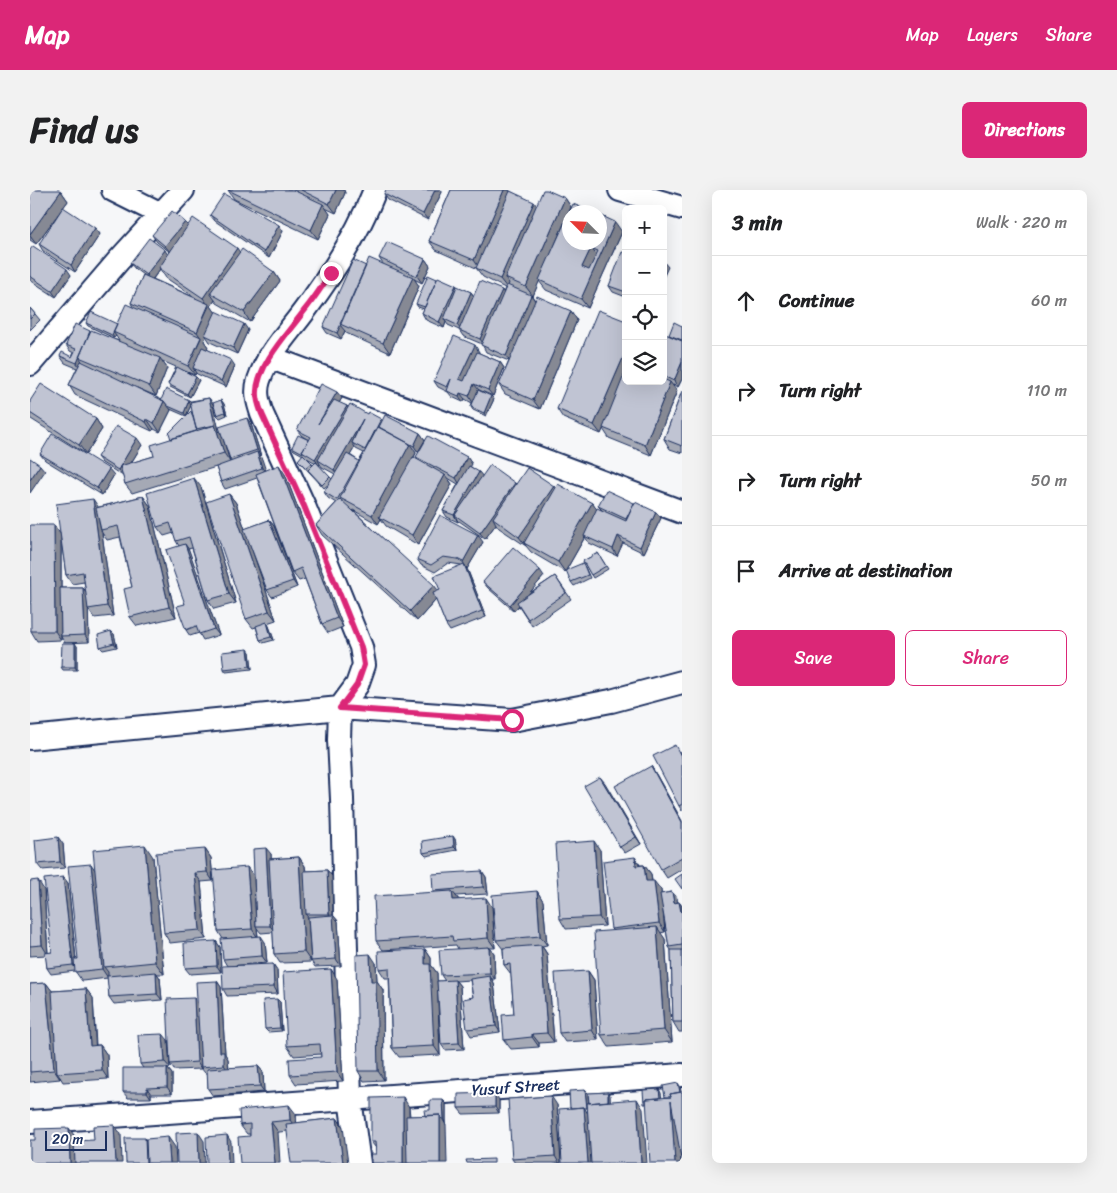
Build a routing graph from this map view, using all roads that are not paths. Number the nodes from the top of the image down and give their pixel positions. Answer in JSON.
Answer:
{"nodes":[{"id":1,"x":113,"y":190,"type":"edge"},
{"id":2,"x":183,"y":190,"type":"edge"},
{"id":3,"x":375,"y":190,"type":"edge"},
{"id":4,"x":620,"y":190,"type":"edge"},
{"id":5,"x":682,"y":208,"type":"edge"},
{"id":6,"x":161,"y":214,"type":"junction"},
{"id":7,"x":269,"y":357,"type":"junction"},
{"id":8,"x":30,"y":364,"type":"edge"},
{"id":9,"x":682,"y":512,"type":"edge"},
{"id":10,"x":682,"y":682,"type":"edge"},
{"id":11,"x":340,"y":708,"type":"junction"},
{"id":12,"x":30,"y":738,"type":"edge"},
{"id":13,"x":682,"y":1075,"type":"edge"},
{"id":14,"x":350,"y":1098,"type":"junction"},
{"id":15,"x":30,"y":1122,"type":"edge"},
{"id":16,"x":359,"y":1163,"type":"edge"}],
"edges":[{"from":1,"to":6,"type":"street"},
{"from":2,"to":6,"type":"street"},
{"from":3,"to":7,"type":"street"},
{"from":4,"to":5,"type":"street"},
{"from":6,"to":8,"type":"street"},
{"from":7,"to":9,"type":"street"},
{"from":7,"to":11,"type":"street"},
{"from":10,"to":11,"type":"street"},
{"from":11,"to":12,"type":"street"},
{"from":11,"to":14,"type":"street"},
{"from":13,"to":14,"type":"street","name":"Yusuf Street"},
{"from":14,"to":15,"type":"street","name":"Yusuf Street"},
{"from":14,"to":16,"type":"street"}]}
